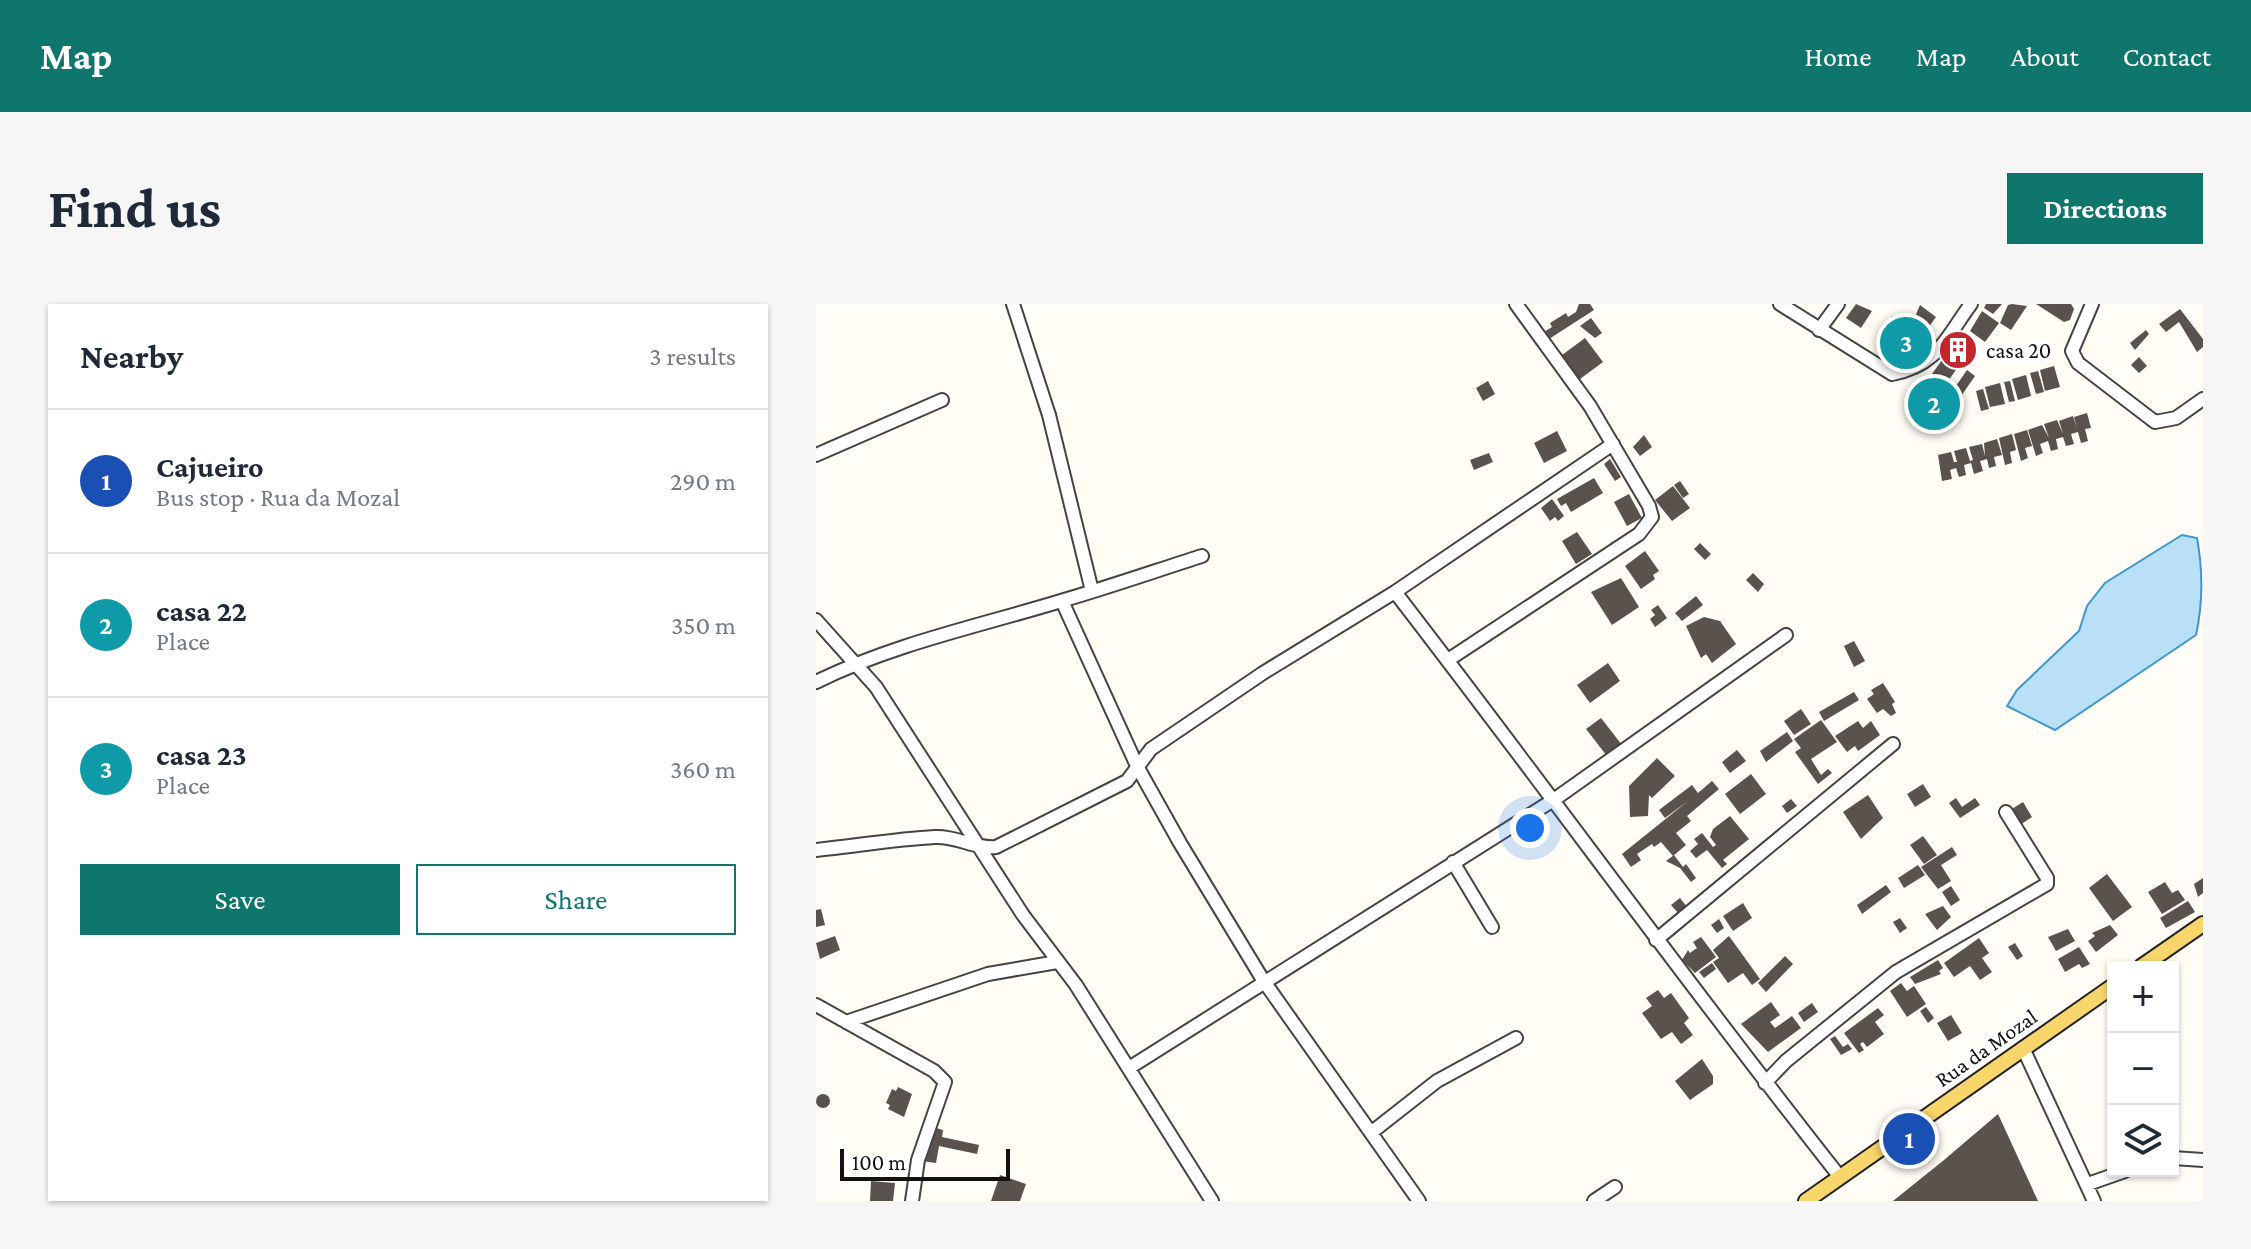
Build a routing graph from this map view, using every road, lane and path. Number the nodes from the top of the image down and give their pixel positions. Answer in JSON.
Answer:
{"nodes":[{"id":1,"x":1013,"y":304,"type":"edge"},
{"id":2,"x":1516,"y":304,"type":"edge"},
{"id":3,"x":1780,"y":304,"type":"edge"},
{"id":4,"x":1838,"y":304,"type":"edge"},
{"id":5,"x":1971,"y":304,"type":"edge"},
{"id":6,"x":2092,"y":304,"type":"edge"},
{"id":7,"x":1819,"y":330,"type":"junction"},
{"id":8,"x":2203,"y":399,"type":"edge"},
{"id":9,"x":942,"y":400,"type":"dead end"},
{"id":10,"x":1613,"y":444,"type":"junction"},
{"id":11,"x":816,"y":455,"type":"edge"},
{"id":12,"x":1202,"y":556,"type":"dead end"},
{"id":13,"x":1092,"y":591,"type":"junction"},
{"id":14,"x":1395,"y":592,"type":"junction"},
{"id":15,"x":1062,"y":601,"type":"junction"},
{"id":16,"x":816,"y":620,"type":"edge"},
{"id":17,"x":1786,"y":635,"type":"dead end"},
{"id":18,"x":1448,"y":660,"type":"junction"},
{"id":19,"x":856,"y":665,"type":"junction"},
{"id":20,"x":816,"y":682,"type":"edge"},
{"id":21,"x":1893,"y":744,"type":"dead end"},
{"id":22,"x":1138,"y":768,"type":"junction"},
{"id":23,"x":1555,"y":799,"type":"junction"},
{"id":24,"x":2006,"y":812,"type":"dead end"},
{"id":25,"x":977,"y":847,"type":"junction"},
{"id":26,"x":816,"y":850,"type":"edge"},
{"id":27,"x":1453,"y":862,"type":"junction"},
{"id":28,"x":2203,"y":924,"type":"edge"},
{"id":29,"x":1492,"y":927,"type":"dead end"},
{"id":30,"x":1656,"y":940,"type":"junction"},
{"id":31,"x":2150,"y":961,"type":"edge"},
{"id":32,"x":1057,"y":962,"type":"junction"},
{"id":33,"x":1263,"y":980,"type":"junction"},
{"id":34,"x":2107,"y":990,"type":"edge"},
{"id":35,"x":816,"y":1005,"type":"edge"},
{"id":36,"x":846,"y":1022,"type":"junction"},
{"id":37,"x":1516,"y":1038,"type":"dead end"},
{"id":38,"x":2023,"y":1048,"type":"junction"},
{"id":39,"x":1129,"y":1068,"type":"junction"},
{"id":40,"x":1765,"y":1083,"type":"junction"},
{"id":41,"x":1372,"y":1132,"type":"junction"},
{"id":42,"x":2179,"y":1158,"type":"edge"},
{"id":43,"x":2203,"y":1160,"type":"edge"},
{"id":44,"x":1840,"y":1177,"type":"junction"},
{"id":45,"x":2108,"y":1177,"type":"edge"},
{"id":46,"x":2088,"y":1184,"type":"junction"},
{"id":47,"x":1615,"y":1187,"type":"dead end"},
{"id":48,"x":912,"y":1201,"type":"edge"},
{"id":49,"x":1212,"y":1201,"type":"edge"},
{"id":50,"x":1419,"y":1201,"type":"edge"},
{"id":51,"x":1594,"y":1201,"type":"edge"},
{"id":52,"x":1806,"y":1201,"type":"edge"},
{"id":53,"x":2094,"y":1201,"type":"edge"}],
"edges":[{"from":1,"to":13,"type":"street"},
{"from":2,"to":10,"type":"street"},
{"from":3,"to":7,"type":"street"},
{"from":4,"to":7,"type":"street"},
{"from":5,"to":7,"type":"street"},
{"from":6,"to":8,"type":"street"},
{"from":9,"to":11,"type":"street"},
{"from":10,"to":14,"type":"street"},
{"from":10,"to":18,"type":"street"},
{"from":12,"to":13,"type":"street"},
{"from":13,"to":15,"type":"street"},
{"from":14,"to":18,"type":"street"},
{"from":14,"to":22,"type":"street"},
{"from":15,"to":19,"type":"street"},
{"from":15,"to":22,"type":"street"},
{"from":16,"to":19,"type":"street"},
{"from":17,"to":23,"type":"street"},
{"from":18,"to":23,"type":"street"},
{"from":19,"to":20,"type":"street"},
{"from":19,"to":25,"type":"street"},
{"from":21,"to":30,"type":"street"},
{"from":22,"to":25,"type":"street"},
{"from":22,"to":33,"type":"street"},
{"from":23,"to":27,"type":"street"},
{"from":23,"to":30,"type":"street"},
{"from":24,"to":40,"type":"street"},
{"from":25,"to":26,"type":"street"},
{"from":25,"to":32,"type":"street"},
{"from":27,"to":29,"type":"street"},
{"from":27,"to":33,"type":"street"},
{"from":28,"to":31,"type":"main road"},
{"from":30,"to":40,"type":"street"},
{"from":32,"to":36,"type":"street"},
{"from":32,"to":39,"type":"street"},
{"from":33,"to":39,"type":"street"},
{"from":33,"to":41,"type":"street"},
{"from":34,"to":38,"type":"main road","name":"Rua da Mozal"},
{"from":35,"to":36,"type":"street"},
{"from":36,"to":48,"type":"street"},
{"from":37,"to":41,"type":"street"},
{"from":38,"to":44,"type":"main road","name":"Rua da Mozal"},
{"from":38,"to":46,"type":"street"},
{"from":39,"to":49,"type":"street"},
{"from":40,"to":44,"type":"street"},
{"from":41,"to":50,"type":"street"},
{"from":42,"to":43,"type":"street"},
{"from":44,"to":52,"type":"main road","name":"Rua da Mozal"},
{"from":45,"to":46,"type":"street"},
{"from":46,"to":53,"type":"street"},
{"from":47,"to":51,"type":"street"}]}
